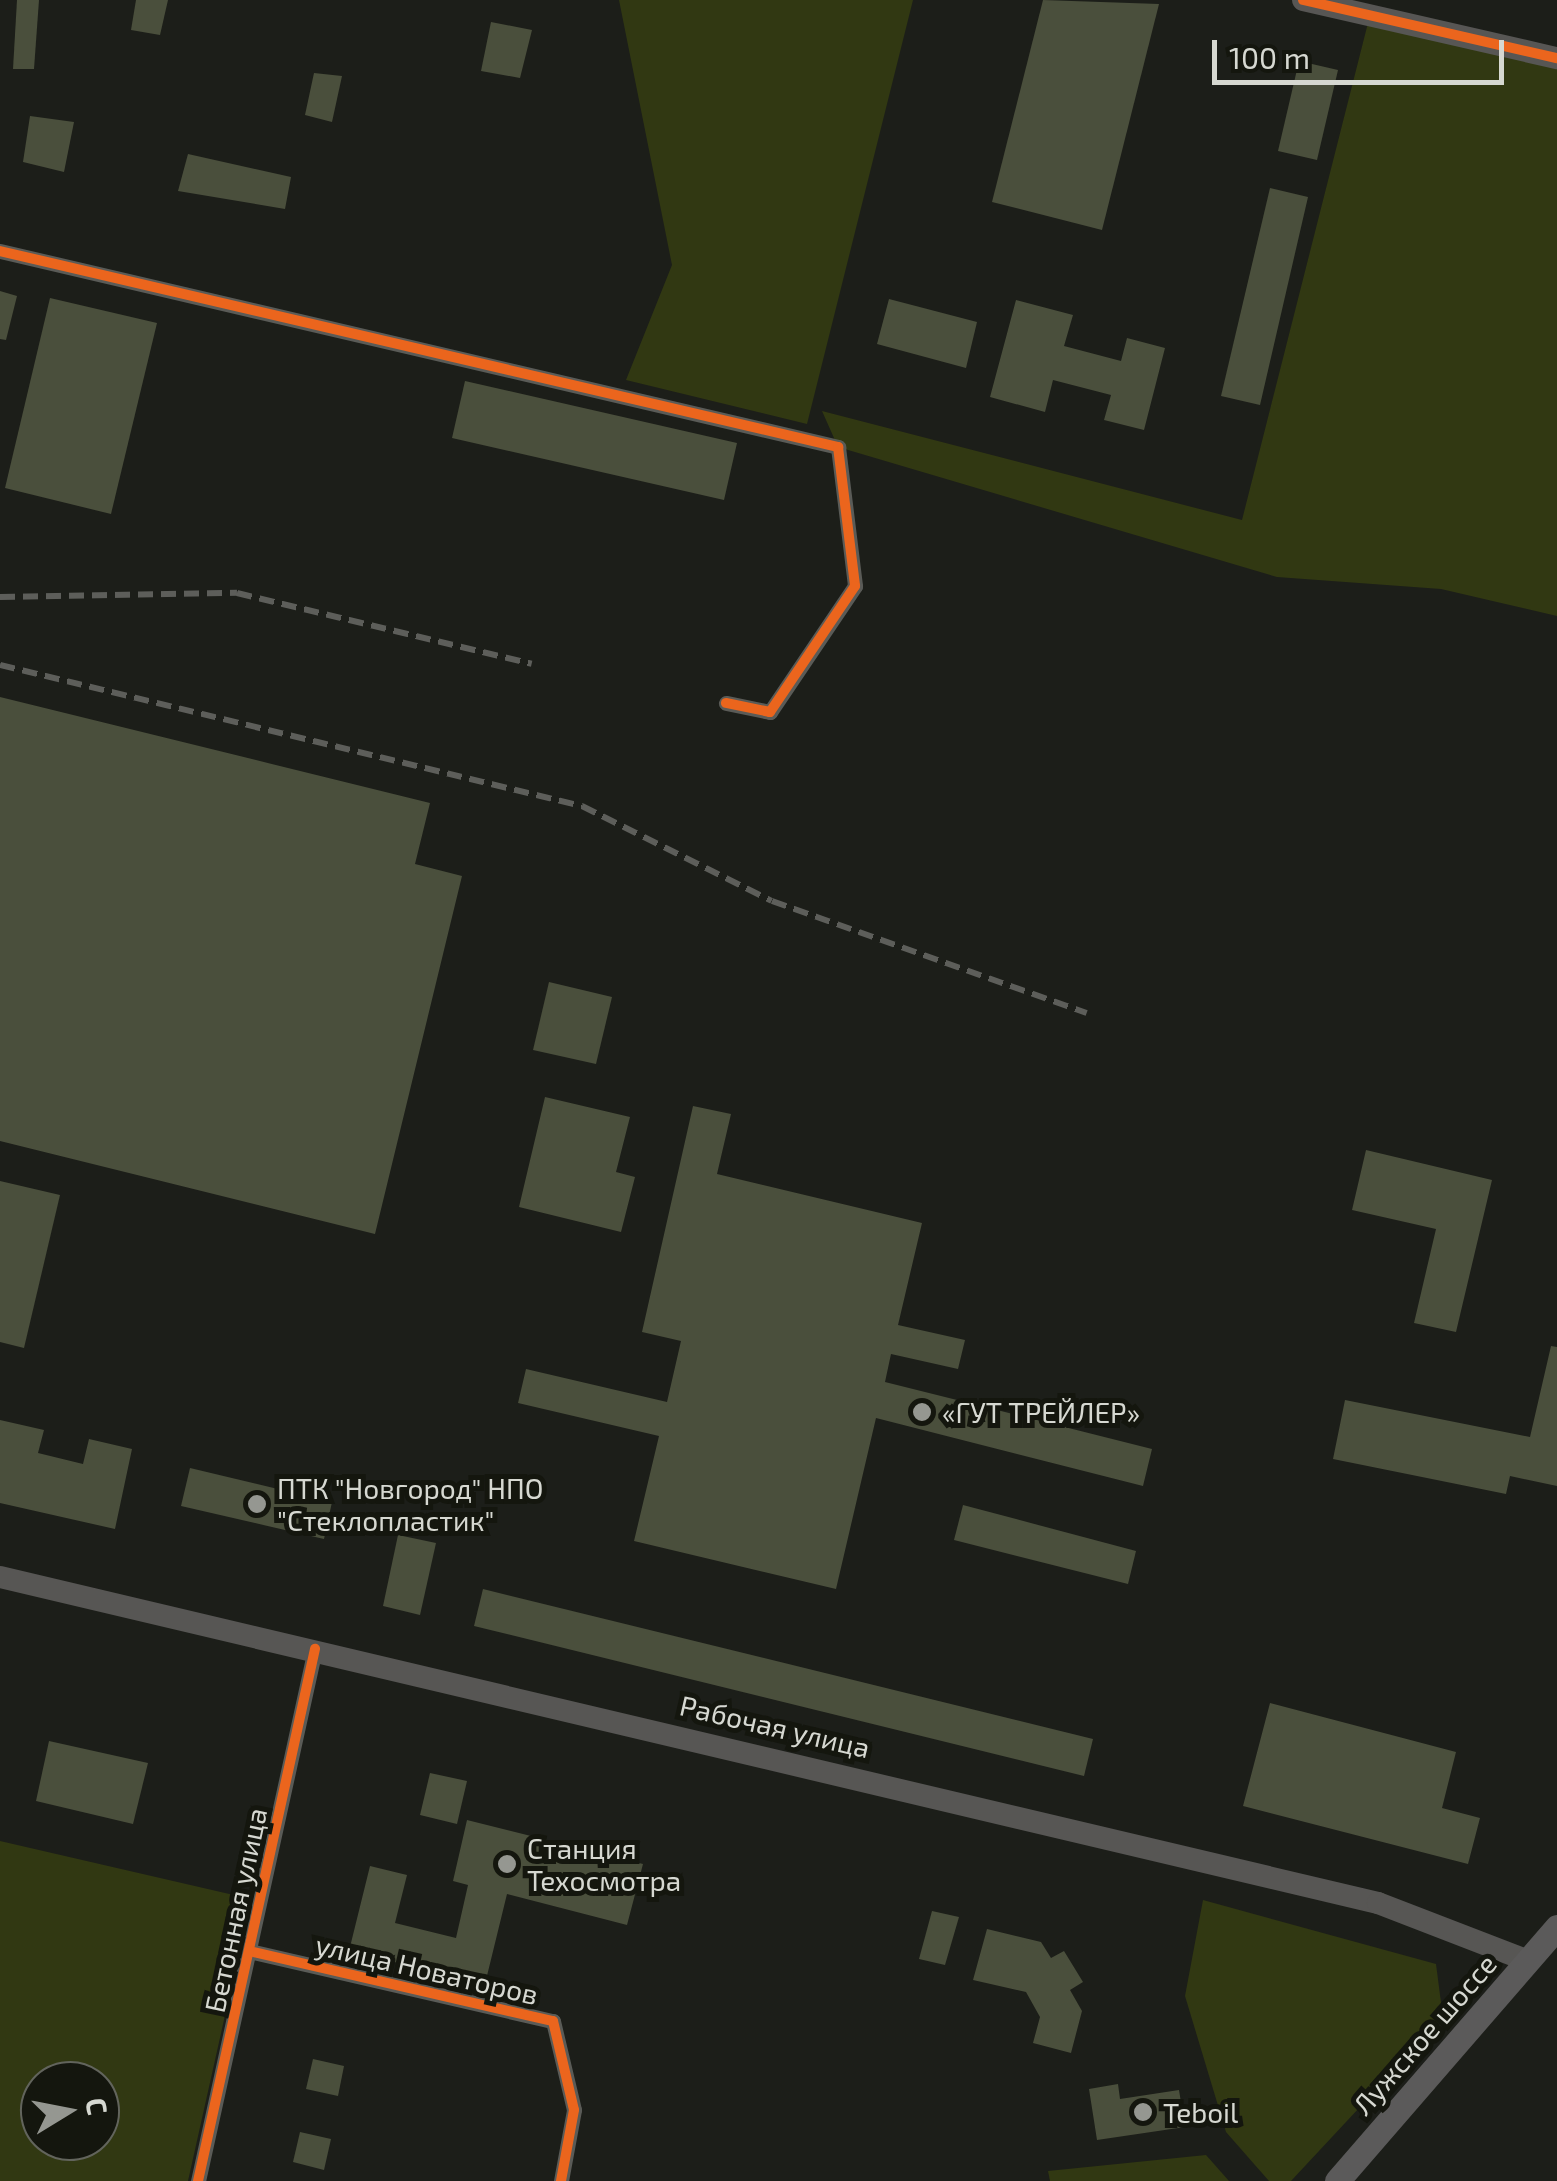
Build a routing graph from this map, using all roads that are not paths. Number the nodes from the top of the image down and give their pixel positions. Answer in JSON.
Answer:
{"nodes":[{"id":1,"x":1303,"y":0,"type":"edge"},
{"id":2,"x":1557,"y":58,"type":"edge"},
{"id":3,"x":0,"y":251,"type":"edge"},
{"id":4,"x":726,"y":702,"type":"dead end"},
{"id":5,"x":0,"y":1576,"type":"edge"},
{"id":6,"x":316,"y":1649,"type":"junction"},
{"id":7,"x":1557,"y":1928,"type":"edge"},
{"id":8,"x":249,"y":1951,"type":"junction"},
{"id":9,"x":1528,"y":1961,"type":"junction"},
{"id":10,"x":198,"y":2181,"type":"edge"},
{"id":11,"x":560,"y":2181,"type":"edge"},
{"id":12,"x":1338,"y":2181,"type":"edge"}],
"edges":[{"from":1,"to":2,"type":"main road"},
{"from":3,"to":4,"type":"street"},
{"from":5,"to":6,"type":"main road","name":"Рабочая улица"},
{"from":6,"to":8,"type":"street","name":"Бетонная улица"},
{"from":6,"to":9,"type":"main road","name":"Рабочая улица"},
{"from":7,"to":9,"type":"main road","name":"Лужское шоссе"},
{"from":8,"to":10,"type":"street","name":"Бетонная улица"},
{"from":8,"to":11,"type":"street","name":"улица Новаторов"},
{"from":9,"to":12,"type":"main road","name":"Лужское шоссе"}]}
